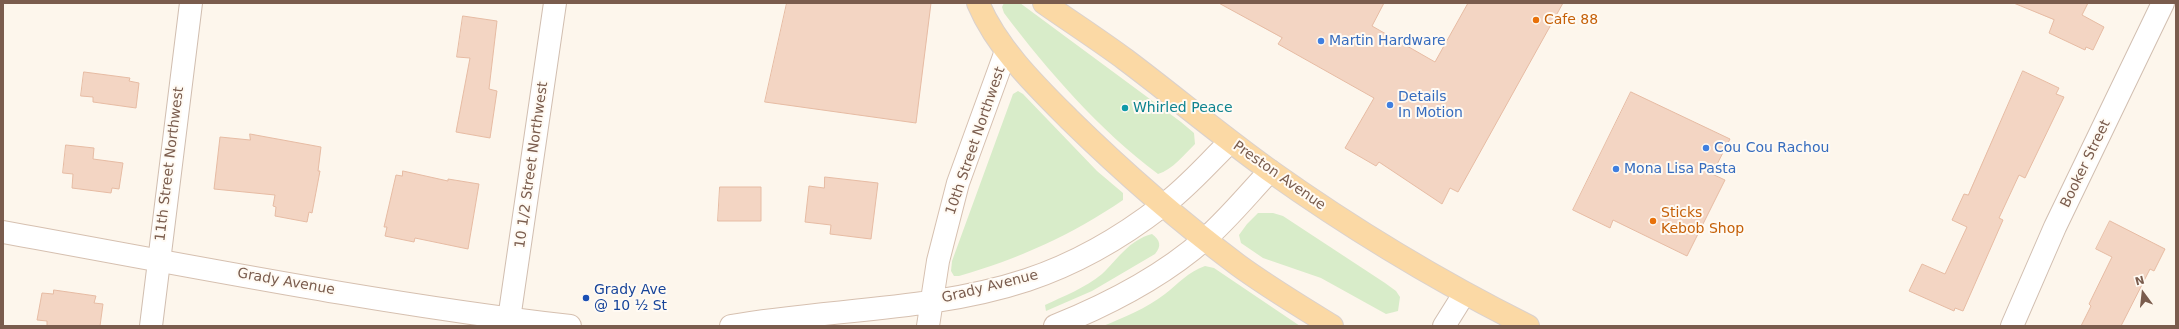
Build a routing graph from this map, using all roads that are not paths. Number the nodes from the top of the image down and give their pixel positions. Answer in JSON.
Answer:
{"nodes":[{"id":1,"x":191,"y":3,"type":"edge"},
{"id":2,"x":555,"y":3,"type":"edge"},
{"id":3,"x":978,"y":3,"type":"edge"},
{"id":4,"x":1044,"y":3,"type":"edge"},
{"id":5,"x":2163,"y":3,"type":"edge"},
{"id":6,"x":1006,"y":51,"type":"junction"},
{"id":7,"x":1230,"y":142,"type":"junction"},
{"id":8,"x":1270,"y":171,"type":"junction"},
{"id":9,"x":1164,"y":206,"type":"junction"},
{"id":10,"x":3,"y":232,"type":"edge"},
{"id":11,"x":1205,"y":239,"type":"junction"},
{"id":12,"x":159,"y":260,"type":"junction"},
{"id":13,"x":1464,"y":294,"type":"junction"},
{"id":14,"x":932,"y":302,"type":"junction"},
{"id":15,"x":508,"y":322,"type":"edge"},
{"id":16,"x":151,"y":326,"type":"edge"},
{"id":17,"x":570,"y":326,"type":"edge"},
{"id":18,"x":731,"y":326,"type":"edge"},
{"id":19,"x":928,"y":326,"type":"edge"},
{"id":20,"x":1055,"y":326,"type":"edge"},
{"id":21,"x":1332,"y":326,"type":"edge"},
{"id":22,"x":1444,"y":326,"type":"edge"},
{"id":23,"x":1528,"y":326,"type":"edge"},
{"id":24,"x":2012,"y":326,"type":"edge"}],
"edges":[{"from":1,"to":12,"type":"main road","name":"11th Street Northwest"},
{"from":2,"to":15,"type":"main road","name":"10 1/2 Street Northwest"},
{"from":3,"to":6,"type":"main road"},
{"from":4,"to":7,"type":"main road","name":"Preston Avenue"},
{"from":5,"to":24,"type":"main road","name":"Booker Street"},
{"from":6,"to":9,"type":"main road"},
{"from":6,"to":14,"type":"main road","name":"10th Street Northwest"},
{"from":7,"to":8,"type":"main road","name":"Preston Avenue"},
{"from":7,"to":9,"type":"main road","name":"Grady Avenue"},
{"from":8,"to":11,"type":"main road"},
{"from":8,"to":13,"type":"main road","name":"Preston Avenue"},
{"from":9,"to":11,"type":"main road"},
{"from":9,"to":14,"type":"main road","name":"Grady Avenue"},
{"from":10,"to":12,"type":"main road","name":"Grady Avenue"},
{"from":11,"to":20,"type":"main road"},
{"from":11,"to":21,"type":"main road"},
{"from":12,"to":15,"type":"main road","name":"Grady Avenue"},
{"from":12,"to":16,"type":"main road","name":"11th Street Northwest"},
{"from":13,"to":22,"type":"main road"},
{"from":13,"to":23,"type":"main road","name":"Preston Avenue"},
{"from":14,"to":18,"type":"main road","name":"Grady Avenue"},
{"from":14,"to":19,"type":"main road","name":"10th Street Northwest"},
{"from":15,"to":17,"type":"main road","name":"Grady Avenue"}]}
